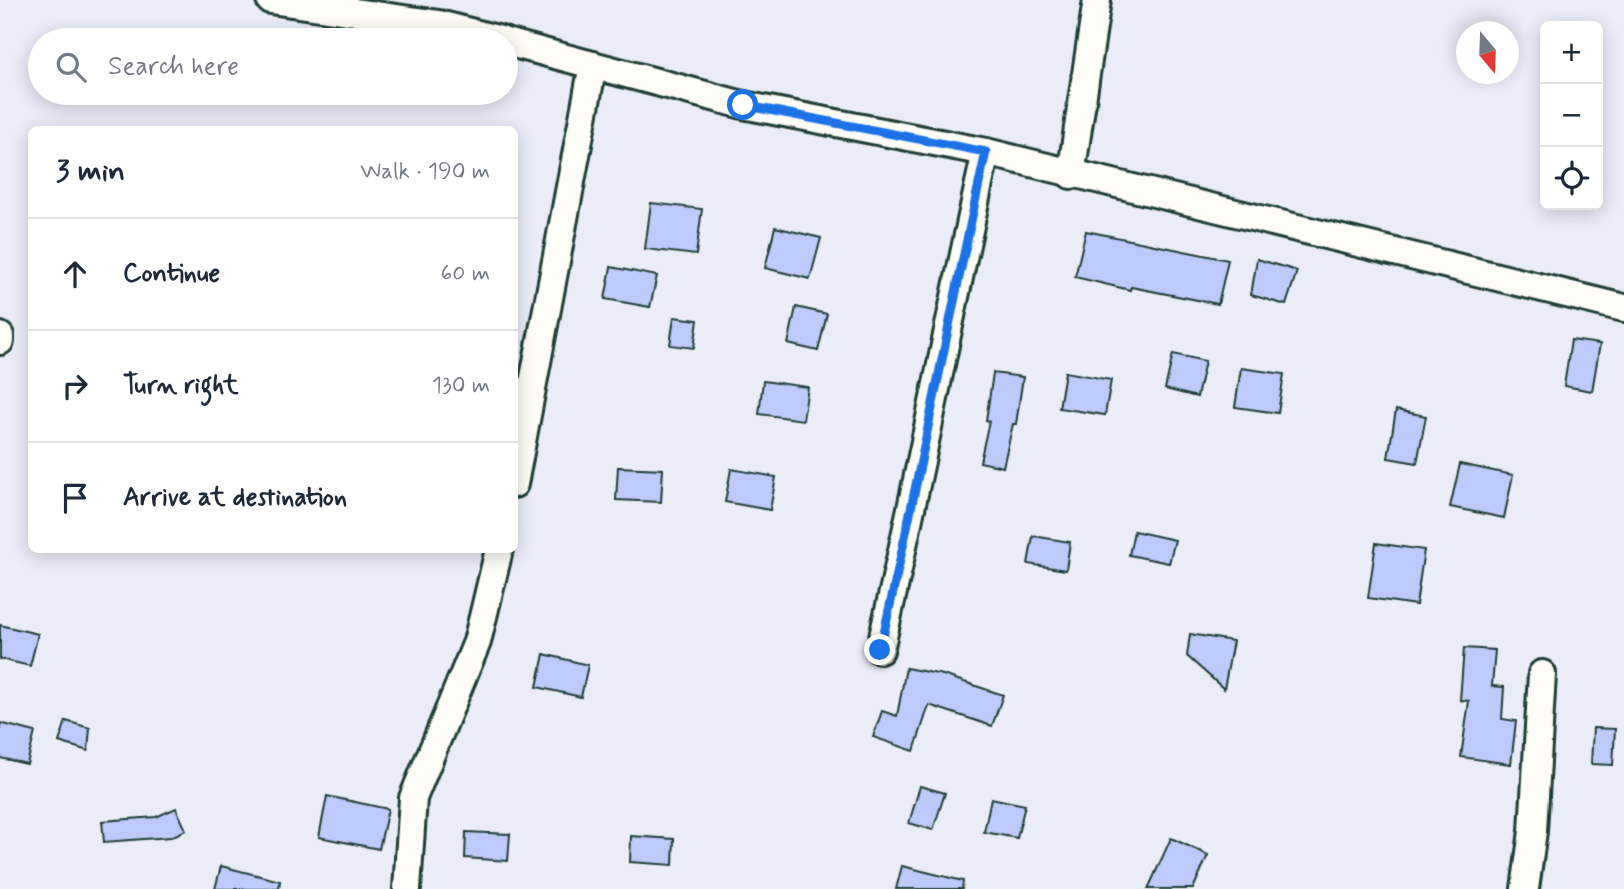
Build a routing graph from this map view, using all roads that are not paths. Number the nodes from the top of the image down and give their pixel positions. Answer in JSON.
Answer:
{"nodes":[{"id":1,"x":270,"y":0,"type":"edge"},
{"id":2,"x":1097,"y":0,"type":"edge"},
{"id":3,"x":454,"y":28,"type":"edge"},
{"id":4,"x":518,"y":45,"type":"edge"},
{"id":5,"x":593,"y":65,"type":"junction"},
{"id":6,"x":986,"y":152,"type":"junction"},
{"id":7,"x":1071,"y":175,"type":"junction"},
{"id":8,"x":1624,"y":308,"type":"edge"},
{"id":9,"x":0,"y":336,"type":"edge"},
{"id":10,"x":0,"y":341,"type":"edge"},
{"id":11,"x":518,"y":463,"type":"edge"},
{"id":12,"x":498,"y":553,"type":"edge"},
{"id":13,"x":880,"y":650,"type":"dead end"},
{"id":14,"x":1542,"y":674,"type":"dead end"},
{"id":15,"x":407,"y":889,"type":"edge"},
{"id":16,"x":1525,"y":889,"type":"edge"}],
"edges":[{"from":1,"to":3,"type":"street"},
{"from":2,"to":7,"type":"street"},
{"from":4,"to":5,"type":"street"},
{"from":5,"to":6,"type":"street"},
{"from":5,"to":11,"type":"street"},
{"from":6,"to":7,"type":"street"},
{"from":6,"to":13,"type":"street"},
{"from":7,"to":8,"type":"street"},
{"from":9,"to":10,"type":"street"},
{"from":12,"to":15,"type":"street"},
{"from":14,"to":16,"type":"street"}]}
